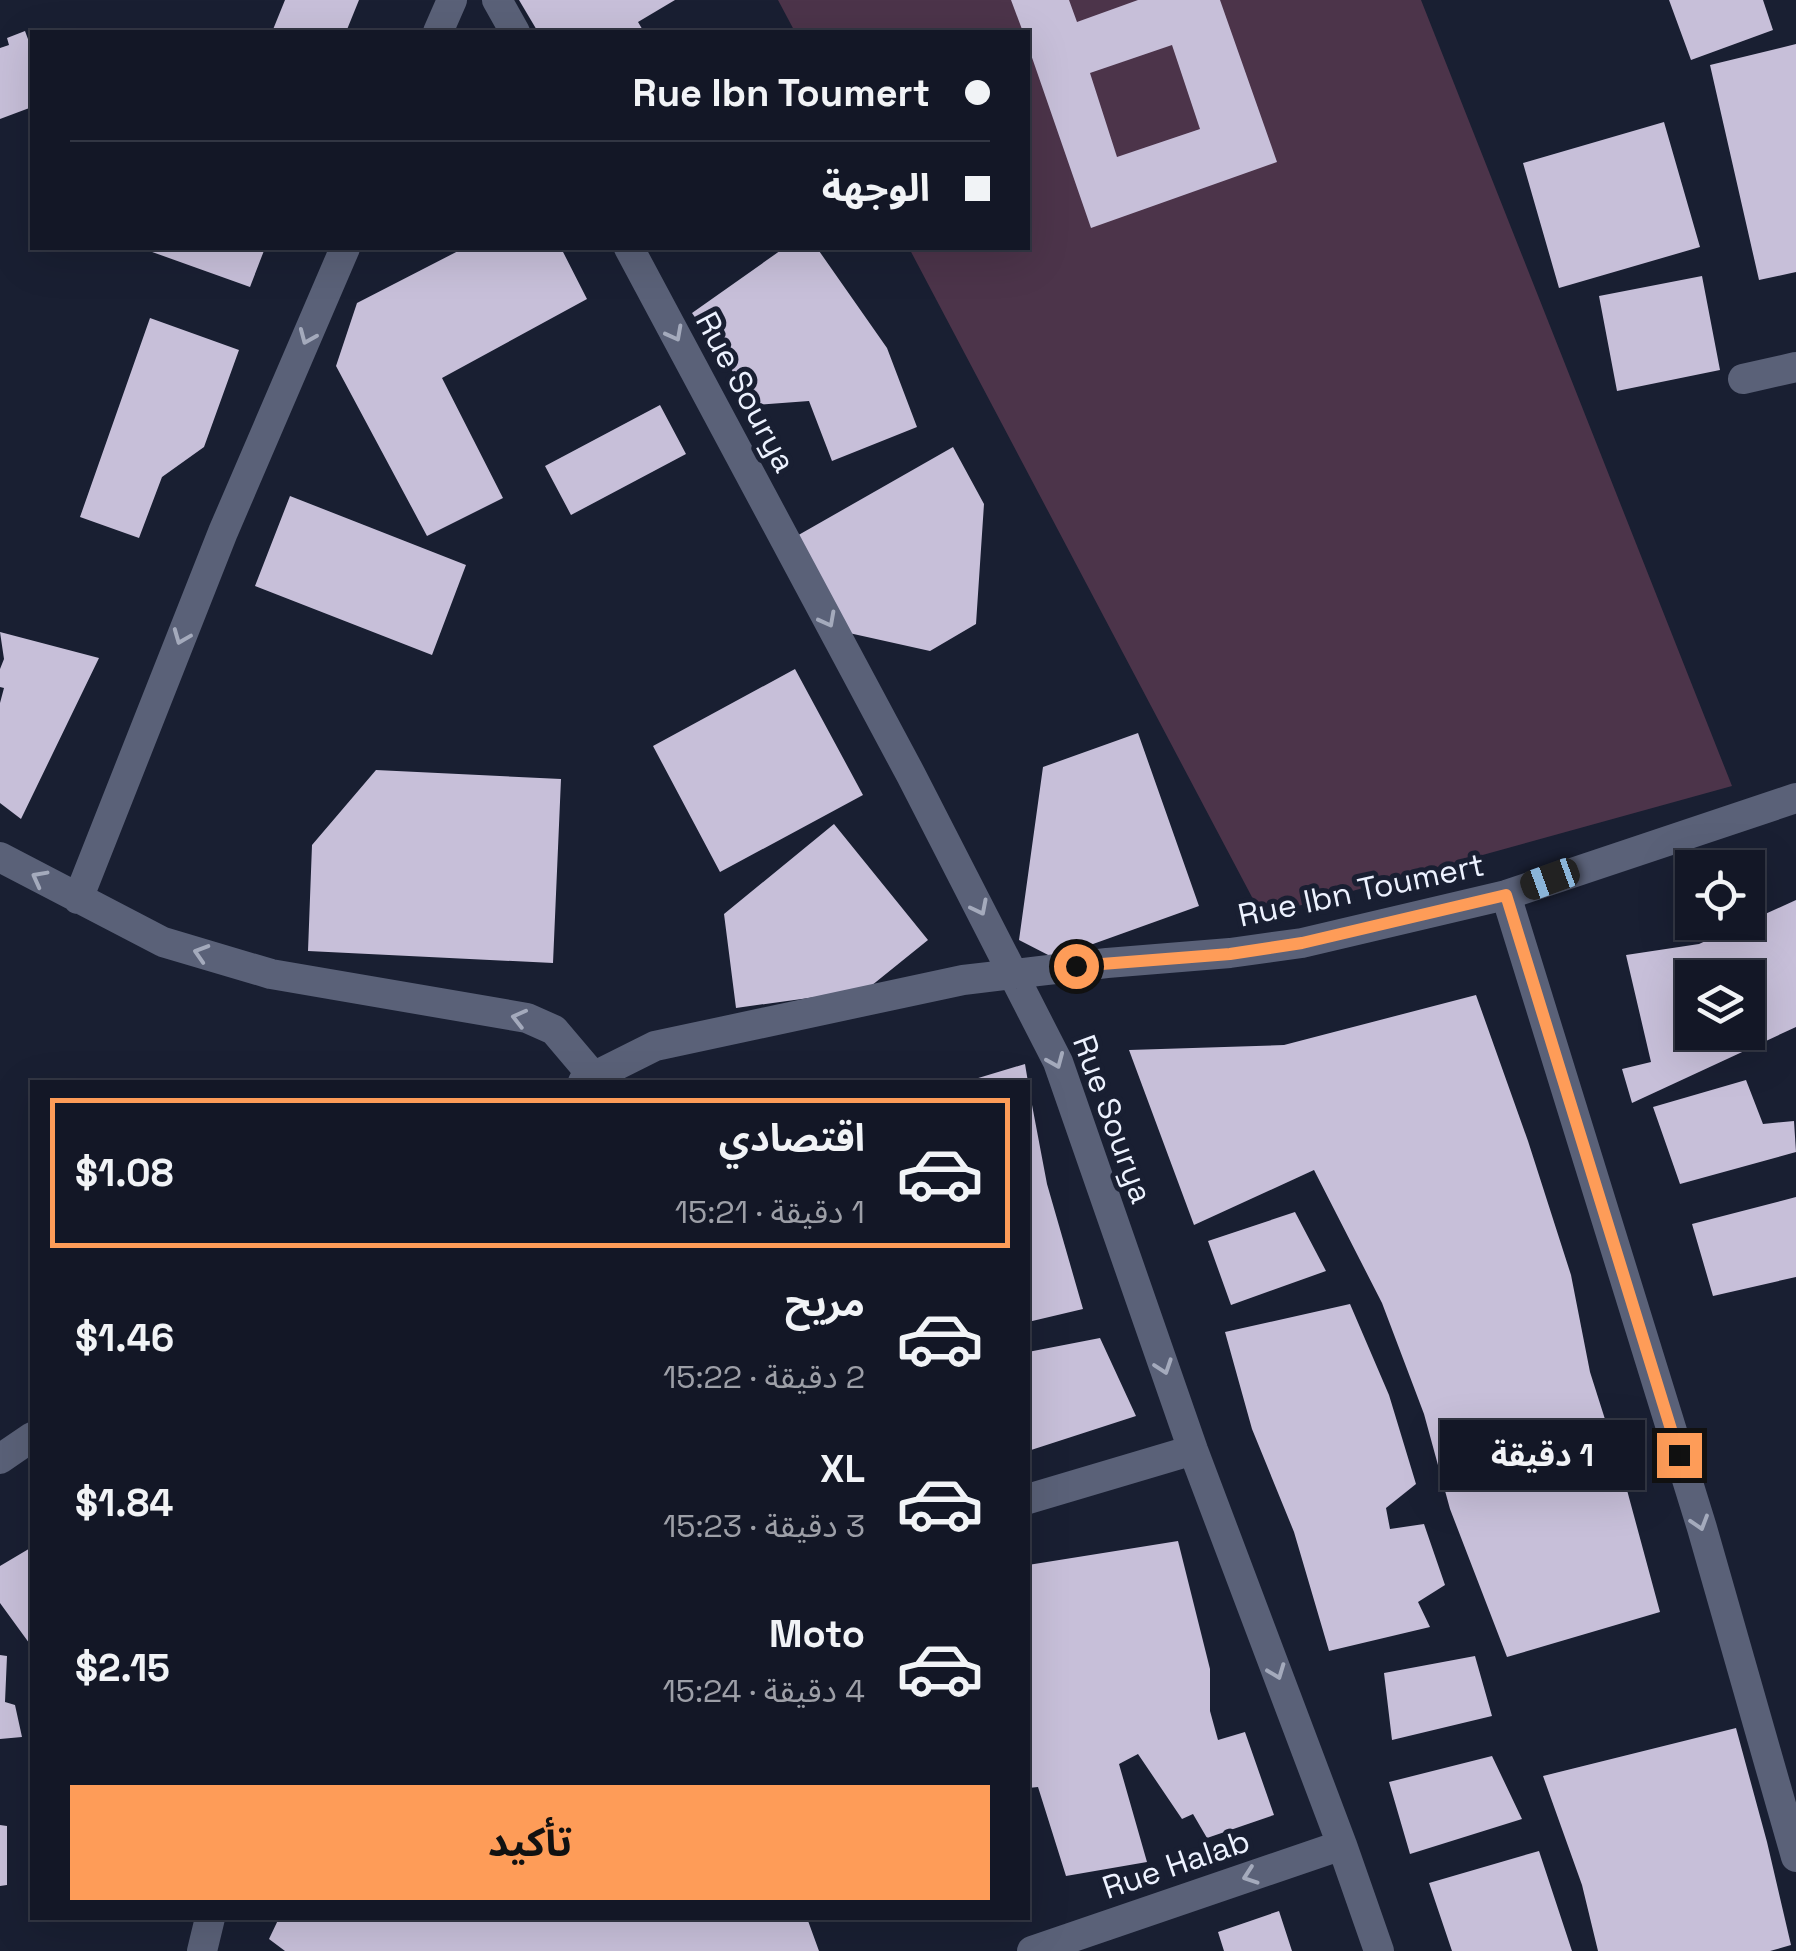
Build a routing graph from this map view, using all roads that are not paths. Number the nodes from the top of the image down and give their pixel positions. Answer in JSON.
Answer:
{"nodes":[{"id":1,"x":452,"y":0,"type":"edge"},
{"id":2,"x":497,"y":0,"type":"edge"},
{"id":3,"x":439,"y":30,"type":"edge"},
{"id":4,"x":513,"y":30,"type":"edge"},
{"id":5,"x":345,"y":250,"type":"edge"},
{"id":6,"x":630,"y":250,"type":"edge"},
{"id":7,"x":1796,"y":367,"type":"edge"},
{"id":8,"x":1743,"y":379,"type":"dead end"},
{"id":9,"x":1796,"y":798,"type":"edge"},
{"id":10,"x":0,"y":857,"type":"edge"},
{"id":11,"x":1506,"y":895,"type":"junction"},
{"id":12,"x":78,"y":899,"type":"junction"},
{"id":13,"x":1013,"y":974,"type":"junction"},
{"id":14,"x":590,"y":1080,"type":"edge"},
{"id":15,"x":1193,"y":1450,"type":"junction"},
{"id":16,"x":1030,"y":1498,"type":"edge"},
{"id":17,"x":1342,"y":1844,"type":"junction"},
{"id":18,"x":1796,"y":1857,"type":"edge"},
{"id":19,"x":210,"y":1920,"type":"edge"},
{"id":20,"x":202,"y":1951,"type":"edge"},
{"id":21,"x":1032,"y":1951,"type":"edge"},
{"id":22,"x":1379,"y":1951,"type":"edge"}],
"edges":[{"from":1,"to":3,"type":"street"},
{"from":2,"to":4,"type":"street"},
{"from":5,"to":12,"type":"street","one_way":true},
{"from":6,"to":13,"type":"street","name":"Rue Sourya","one_way":true},
{"from":7,"to":8,"type":"street"},
{"from":9,"to":11,"type":"street","name":"Rue Ibn Toumert"},
{"from":12,"to":10,"type":"street","one_way":true},
{"from":11,"to":13,"type":"street","name":"Rue Ibn Toumert"},
{"from":11,"to":18,"type":"street","one_way":true},
{"from":14,"to":12,"type":"street","one_way":true},
{"from":13,"to":14,"type":"street","name":"Rue Ibn Toumert"},
{"from":13,"to":15,"type":"street","name":"Rue Sourya","one_way":true},
{"from":15,"to":16,"type":"street"},
{"from":15,"to":17,"type":"street","name":"Rue Sourya","one_way":true},
{"from":17,"to":21,"type":"street","name":"Rue Halab","one_way":true},
{"from":17,"to":22,"type":"street","name":"Rue Sourya"},
{"from":19,"to":20,"type":"street"}]}
